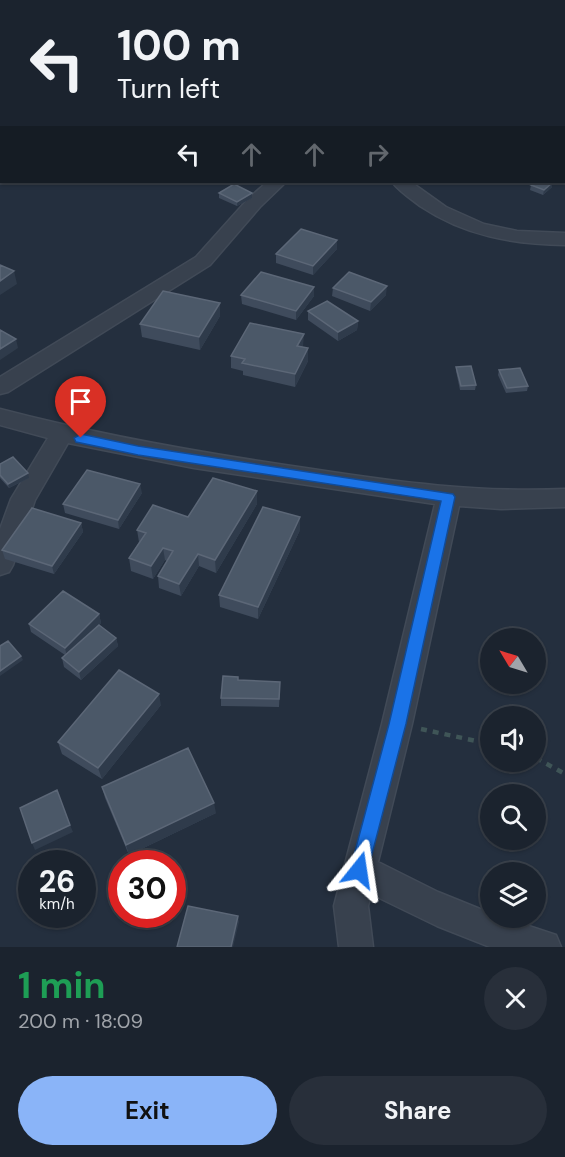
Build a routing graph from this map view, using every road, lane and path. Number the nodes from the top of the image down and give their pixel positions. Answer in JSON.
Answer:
{"nodes":[{"id":1,"x":276,"y":183,"type":"edge"},
{"id":2,"x":402,"y":183,"type":"edge"},
{"id":3,"x":565,"y":239,"type":"edge"},
{"id":4,"x":0,"y":387,"type":"edge"},
{"id":5,"x":0,"y":417,"type":"edge"},
{"id":6,"x":62,"y":434,"type":"junction"},
{"id":7,"x":448,"y":497,"type":"junction"},
{"id":8,"x":565,"y":498,"type":"edge"},
{"id":9,"x":0,"y":565,"type":"edge"},
{"id":10,"x":397,"y":724,"type":"junction"},
{"id":11,"x":480,"y":742,"type":"edge"},
{"id":12,"x":546,"y":764,"type":"edge"},
{"id":13,"x":565,"y":774,"type":"edge"},
{"id":14,"x":359,"y":870,"type":"junction"},
{"id":15,"x":356,"y":947,"type":"edge"},
{"id":16,"x":544,"y":947,"type":"edge"}],
"edges":[{"from":1,"to":4,"type":"street"},
{"from":2,"to":3,"type":"street"},
{"from":5,"to":6,"type":"street"},
{"from":6,"to":7,"type":"street"},
{"from":6,"to":9,"type":"street"},
{"from":7,"to":8,"type":"street"},
{"from":7,"to":10,"type":"street"},
{"from":10,"to":11,"type":"path"},
{"from":10,"to":14,"type":"street"},
{"from":12,"to":13,"type":"path"},
{"from":14,"to":15,"type":"street"},
{"from":14,"to":16,"type":"street"}]}
